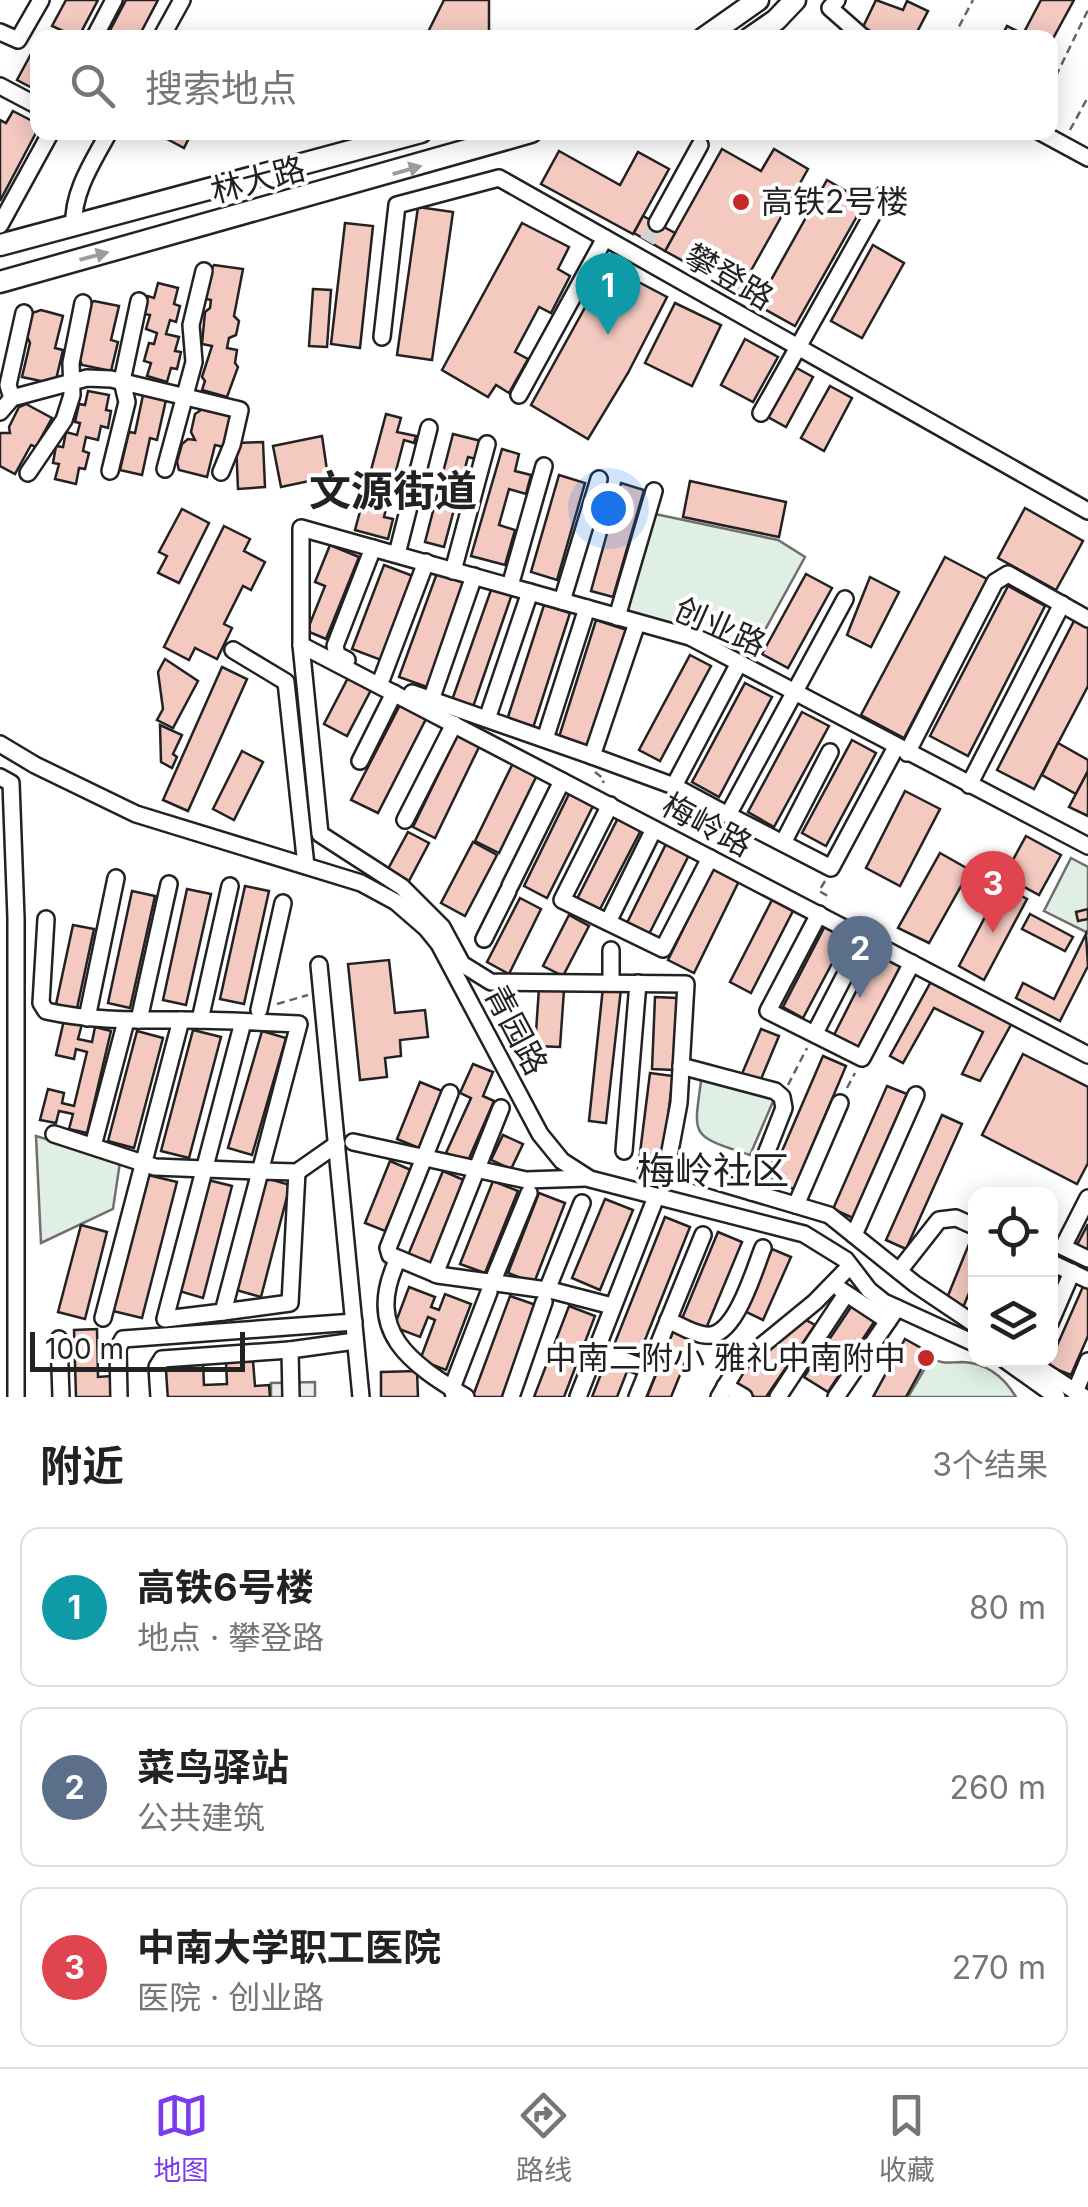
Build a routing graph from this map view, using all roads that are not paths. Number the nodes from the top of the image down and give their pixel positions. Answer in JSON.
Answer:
{"nodes":[{"id":1,"x":41,"y":0,"type":"edge"},
{"id":2,"x":114,"y":0,"type":"edge"},
{"id":3,"x":182,"y":0,"type":"edge"},
{"id":4,"x":758,"y":0,"type":"edge"},
{"id":5,"x":795,"y":0,"type":"edge"},
{"id":6,"x":837,"y":0,"type":"edge"},
{"id":7,"x":98,"y":30,"type":"edge"},
{"id":8,"x":165,"y":30,"type":"edge"},
{"id":9,"x":715,"y":30,"type":"edge"},
{"id":10,"x":762,"y":30,"type":"edge"},
{"id":11,"x":855,"y":30,"type":"edge"},
{"id":12,"x":0,"y":32,"type":"edge"},
{"id":13,"x":0,"y":86,"type":"edge"},
{"id":14,"x":30,"y":102,"type":"edge"},
{"id":15,"x":47,"y":140,"type":"edge"},
{"id":16,"x":105,"y":140,"type":"edge"},
{"id":17,"x":391,"y":140,"type":"edge"},
{"id":18,"x":503,"y":140,"type":"edge"},
{"id":19,"x":1055,"y":140,"type":"edge"},
{"id":20,"x":700,"y":145,"type":"dead end"},
{"id":21,"x":1088,"y":158,"type":"edge"},
{"id":22,"x":884,"y":194,"type":"dead end"},
{"id":23,"x":657,"y":223,"type":"tunnel mouth"},
{"id":24,"x":0,"y":225,"type":"edge"},
{"id":25,"x":74,"y":226,"type":"junction"},
{"id":26,"x":605,"y":238,"type":"junction"},
{"id":27,"x":647,"y":241,"type":"tunnel mouth"},
{"id":28,"x":0,"y":245,"type":"edge"},
{"id":29,"x":638,"y":257,"type":"junction"},
{"id":30,"x":204,"y":272,"type":"dead end"},
{"id":31,"x":0,"y":282,"type":"edge"},
{"id":32,"x":139,"y":301,"type":"dead end"},
{"id":33,"x":84,"y":303,"type":"dead end"},
{"id":34,"x":24,"y":313,"type":"dead end"},
{"id":35,"x":382,"y":338,"type":"dead end"},
{"id":36,"x":798,"y":347,"type":"junction"},
{"id":37,"x":74,"y":381,"type":"junction"},
{"id":38,"x":122,"y":382,"type":"junction"},
{"id":39,"x":519,"y":394,"type":"dead end"},
{"id":40,"x":186,"y":397,"type":"junction"},
{"id":41,"x":12,"y":398,"type":"junction"},
{"id":42,"x":0,"y":412,"type":"edge"},
{"id":43,"x":761,"y":413,"type":"dead end"},
{"id":44,"x":429,"y":428,"type":"dead end"},
{"id":45,"x":487,"y":444,"type":"dead end"},
{"id":46,"x":544,"y":466,"type":"dead end"},
{"id":47,"x":165,"y":469,"type":"dead end"},
{"id":48,"x":110,"y":471,"type":"dead end"},
{"id":49,"x":220,"y":472,"type":"dead end"},
{"id":50,"x":28,"y":474,"type":"dead end"},
{"id":51,"x":599,"y":478,"type":"dead end"},
{"id":52,"x":654,"y":492,"type":"dead end"},
{"id":53,"x":1088,"y":510,"type":"edge"},
{"id":54,"x":373,"y":548,"type":"junction"},
{"id":55,"x":396,"y":554,"type":"junction"},
{"id":56,"x":426,"y":562,"type":"junction"},
{"id":57,"x":453,"y":570,"type":"junction"},
{"id":58,"x":474,"y":576,"type":"junction"},
{"id":59,"x":510,"y":586,"type":"junction"},
{"id":60,"x":530,"y":592,"type":"junction"},
{"id":61,"x":845,"y":599,"type":"dead end"},
{"id":62,"x":562,"y":601,"type":"junction"},
{"id":63,"x":1062,"y":604,"type":"junction"},
{"id":64,"x":587,"y":608,"type":"junction"},
{"id":65,"x":618,"y":617,"type":"junction"},
{"id":66,"x":1088,"y":619,"type":"edge"},
{"id":67,"x":637,"y":623,"type":"junction"},
{"id":68,"x":301,"y":645,"type":"junction"},
{"id":69,"x":233,"y":650,"type":"dead end"},
{"id":70,"x":739,"y":664,"type":"junction"},
{"id":71,"x":382,"y":678,"type":"junction"},
{"id":72,"x":794,"y":692,"type":"junction"},
{"id":73,"x":394,"y":693,"type":"junction"},
{"id":74,"x":431,"y":700,"type":"junction"},
{"id":75,"x":487,"y":719,"type":"junction"},
{"id":76,"x":454,"y":724,"type":"junction"},
{"id":77,"x":545,"y":739,"type":"junction"},
{"id":78,"x":0,"y":744,"type":"edge"},
{"id":79,"x":901,"y":750,"type":"junction"},
{"id":80,"x":830,"y":752,"type":"dead end"},
{"id":81,"x":596,"y":757,"type":"junction"},
{"id":82,"x":360,"y":761,"type":"dead end"},
{"id":83,"x":0,"y":777,"type":"edge"},
{"id":84,"x":562,"y":781,"type":"junction"},
{"id":85,"x":674,"y":786,"type":"junction"},
{"id":86,"x":969,"y":786,"type":"junction"},
{"id":87,"x":603,"y":802,"type":"junction"},
{"id":88,"x":728,"y":814,"type":"junction"},
{"id":89,"x":405,"y":820,"type":"dead end"},
{"id":90,"x":654,"y":829,"type":"junction"},
{"id":91,"x":782,"y":843,"type":"junction"},
{"id":92,"x":1088,"y":846,"type":"edge"},
{"id":93,"x":710,"y":858,"type":"junction"},
{"id":94,"x":306,"y":866,"type":"junction"},
{"id":95,"x":116,"y":878,"type":"dead end"},
{"id":96,"x":169,"y":884,"type":"dead end"},
{"id":97,"x":230,"y":886,"type":"dead end"},
{"id":98,"x":283,"y":903,"type":"dead end"},
{"id":99,"x":818,"y":914,"type":"junction"},
{"id":100,"x":46,"y":918,"type":"dead end"},
{"id":101,"x":608,"y":922,"type":"junction"},
{"id":102,"x":484,"y":938,"type":"dead end"},
{"id":103,"x":864,"y":938,"type":"junction"},
{"id":104,"x":610,"y":950,"type":"dead end"},
{"id":105,"x":912,"y":963,"type":"junction"},
{"id":106,"x":319,"y":964,"type":"dead end"},
{"id":107,"x":610,"y":983,"type":"junction"},
{"id":108,"x":638,"y":983,"type":"junction"},
{"id":109,"x":259,"y":1010,"type":"dead end"},
{"id":110,"x":87,"y":1018,"type":"junction"},
{"id":111,"x":132,"y":1020,"type":"junction"},
{"id":112,"x":181,"y":1020,"type":"junction"},
{"id":113,"x":200,"y":1020,"type":"junction"},
{"id":114,"x":243,"y":1022,"type":"junction"},
{"id":115,"x":815,"y":1033,"type":"junction"},
{"id":116,"x":1088,"y":1055,"type":"edge"},
{"id":117,"x":681,"y":1066,"type":"junction"},
{"id":118,"x":450,"y":1093,"type":"dead end"},
{"id":119,"x":916,"y":1096,"type":"dead end"},
{"id":120,"x":840,"y":1102,"type":"road end"},
{"id":121,"x":501,"y":1108,"type":"dead end"},
{"id":122,"x":8,"y":1126,"type":"edge"},
{"id":123,"x":54,"y":1134,"type":"dead end"},
{"id":124,"x":345,"y":1143,"type":"junction"},
{"id":125,"x":94,"y":1146,"type":"junction"},
{"id":126,"x":624,"y":1151,"type":"dead end"},
{"id":127,"x":424,"y":1157,"type":"junction"},
{"id":128,"x":143,"y":1163,"type":"junction"},
{"id":129,"x":476,"y":1168,"type":"junction"},
{"id":130,"x":204,"y":1169,"type":"junction"},
{"id":131,"x":259,"y":1171,"type":"junction"},
{"id":132,"x":296,"y":1172,"type":"junction"},
{"id":133,"x":586,"y":1178,"type":"junction"},
{"id":134,"x":751,"y":1192,"type":"junction"},
{"id":135,"x":529,"y":1193,"type":"dead end"},
{"id":136,"x":656,"y":1197,"type":"junction"},
{"id":137,"x":1088,"y":1198,"type":"edge"},
{"id":138,"x":582,"y":1203,"type":"dead end"},
{"id":139,"x":796,"y":1205,"type":"junction"},
{"id":140,"x":968,"y":1223,"type":"edge"},
{"id":141,"x":854,"y":1234,"type":"junction"},
{"id":142,"x":703,"y":1235,"type":"dead end"},
{"id":143,"x":763,"y":1248,"type":"dead end"},
{"id":144,"x":1088,"y":1259,"type":"edge"},
{"id":145,"x":397,"y":1261,"type":"junction"},
{"id":146,"x":850,"y":1266,"type":"junction"},
{"id":147,"x":1058,"y":1266,"type":"edge"},
{"id":148,"x":898,"y":1271,"type":"junction"},
{"id":149,"x":1072,"y":1272,"type":"junction"},
{"id":150,"x":435,"y":1274,"type":"junction"},
{"id":151,"x":8,"y":1277,"type":"edge"},
{"id":152,"x":1088,"y":1280,"type":"edge"},
{"id":153,"x":490,"y":1287,"type":"junction"},
{"id":154,"x":840,"y":1289,"type":"junction"},
{"id":155,"x":545,"y":1296,"type":"junction"},
{"id":156,"x":1058,"y":1304,"type":"edge"},
{"id":157,"x":612,"y":1306,"type":"junction"},
{"id":158,"x":223,"y":1312,"type":"junction"},
{"id":159,"x":892,"y":1314,"type":"junction"},
{"id":160,"x":103,"y":1318,"type":"dead end"},
{"id":161,"x":968,"y":1319,"type":"edge"},
{"id":162,"x":668,"y":1320,"type":"junction"},
{"id":163,"x":354,"y":1322,"type":"junction"},
{"id":164,"x":58,"y":1339,"type":"dead end"},
{"id":165,"x":355,"y":1341,"type":"junction"},
{"id":166,"x":968,"y":1341,"type":"edge"},
{"id":167,"x":594,"y":1349,"type":"junction"},
{"id":168,"x":290,"y":1350,"type":"junction"},
{"id":169,"x":1088,"y":1361,"type":"edge"},
{"id":170,"x":1015,"y":1367,"type":"edge"},
{"id":171,"x":1041,"y":1367,"type":"edge"},
{"id":172,"x":648,"y":1369,"type":"junction"},
{"id":173,"x":722,"y":1392,"type":"edge"},
{"id":174,"x":458,"y":1394,"type":"edge"},
{"id":175,"x":1080,"y":1394,"type":"edge"},
{"id":176,"x":16,"y":1397,"type":"edge"},
{"id":177,"x":61,"y":1397,"type":"edge"},
{"id":178,"x":119,"y":1397,"type":"edge"},
{"id":179,"x":159,"y":1397,"type":"edge"},
{"id":180,"x":291,"y":1397,"type":"edge"},
{"id":181,"x":360,"y":1397,"type":"edge"},
{"id":182,"x":511,"y":1397,"type":"edge"},
{"id":183,"x":578,"y":1397,"type":"edge"},
{"id":184,"x":637,"y":1397,"type":"edge"},
{"id":185,"x":744,"y":1397,"type":"edge"},
{"id":186,"x":778,"y":1397,"type":"edge"},
{"id":187,"x":836,"y":1397,"type":"edge"},
{"id":188,"x":1057,"y":1397,"type":"edge"}],
"edges":[{"from":1,"to":12,"type":"street"},
{"from":2,"to":7,"type":"street"},
{"from":3,"to":8,"type":"street"},
{"from":4,"to":9,"type":"main road"},
{"from":5,"to":10,"type":"main road"},
{"from":6,"to":11,"type":"street"},
{"from":13,"to":14,"type":"street"},
{"from":15,"to":24,"type":"street"},
{"from":16,"to":25,"type":"street"},
{"from":17,"to":25,"type":"main road"},
{"from":31,"to":18,"type":"main road","name":"林大路","one_way":true},
{"from":19,"to":21,"type":"street"},
{"from":20,"to":23,"type":"street"},
{"from":22,"to":36,"type":"street"},
{"from":25,"to":28,"type":"main road"},
{"from":26,"to":29,"type":"street","name":"攀登路"},
{"from":26,"to":35,"type":"street","name":"攀登路"},
{"from":26,"to":39,"type":"street"},
{"from":27,"to":29,"type":"street"},
{"from":29,"to":36,"type":"street","name":"攀登路"},
{"from":30,"to":40,"type":"street"},
{"from":32,"to":38,"type":"street"},
{"from":33,"to":37,"type":"street"},
{"from":34,"to":41,"type":"street"},
{"from":36,"to":43,"type":"street"},
{"from":36,"to":53,"type":"street","name":"攀登路"},
{"from":37,"to":38,"type":"street"},
{"from":37,"to":41,"type":"street"},
{"from":37,"to":50,"type":"street"},
{"from":38,"to":40,"type":"street"},
{"from":38,"to":48,"type":"street"},
{"from":40,"to":47,"type":"street"},
{"from":40,"to":49,"type":"street"},
{"from":41,"to":42,"type":"street"},
{"from":44,"to":55,"type":"street"},
{"from":45,"to":57,"type":"street"},
{"from":46,"to":59,"type":"street"},
{"from":51,"to":62,"type":"street"},
{"from":52,"to":65,"type":"street"},
{"from":54,"to":55,"type":"street","name":"创业路"},
{"from":54,"to":68,"type":"street","name":"创业路"},
{"from":54,"to":71,"type":"street"},
{"from":55,"to":56,"type":"street","name":"创业路"},
{"from":56,"to":57,"type":"street","name":"创业路"},
{"from":56,"to":71,"type":"street"},
{"from":57,"to":58,"type":"street","name":"创业路"},
{"from":58,"to":59,"type":"street","name":"创业路"},
{"from":58,"to":74,"type":"street"},
{"from":59,"to":60,"type":"street","name":"创业路"},
{"from":60,"to":62,"type":"street","name":"创业路"},
{"from":60,"to":75,"type":"street"},
{"from":61,"to":72,"type":"street"},
{"from":62,"to":64,"type":"street","name":"创业路"},
{"from":63,"to":66,"type":"street"},
{"from":63,"to":79,"type":"street"},
{"from":63,"to":86,"type":"street"},
{"from":64,"to":65,"type":"street","name":"创业路"},
{"from":64,"to":77,"type":"street"},
{"from":65,"to":67,"type":"street","name":"创业路"},
{"from":67,"to":70,"type":"street","name":"创业路"},
{"from":67,"to":81,"type":"street"},
{"from":68,"to":73,"type":"street","name":"梅岭路"},
{"from":68,"to":107,"type":"street"},
{"from":69,"to":94,"type":"street"},
{"from":70,"to":72,"type":"street","name":"创业路"},
{"from":70,"to":85,"type":"street"},
{"from":71,"to":74,"type":"street"},
{"from":72,"to":79,"type":"street","name":"创业路"},
{"from":72,"to":88,"type":"street"},
{"from":73,"to":76,"type":"street","name":"梅岭路"},
{"from":73,"to":82,"type":"street"},
{"from":74,"to":75,"type":"street"},
{"from":75,"to":77,"type":"street"},
{"from":76,"to":84,"type":"street","name":"梅岭路"},
{"from":76,"to":89,"type":"street"},
{"from":77,"to":81,"type":"street"},
{"from":78,"to":94,"type":"street","name":"青园路"},
{"from":79,"to":86,"type":"street","name":"创业路"},
{"from":79,"to":91,"type":"street"},
{"from":80,"to":91,"type":"street"},
{"from":81,"to":85,"type":"street"},
{"from":83,"to":122,"type":"street"},
{"from":84,"to":87,"type":"street","name":"梅岭路"},
{"from":84,"to":102,"type":"street"},
{"from":85,"to":88,"type":"street"},
{"from":86,"to":92,"type":"street","name":"创业路"},
{"from":87,"to":90,"type":"street","name":"梅岭路"},
{"from":87,"to":101,"type":"street"},
{"from":88,"to":91,"type":"street"},
{"from":90,"to":93,"type":"street","name":"梅岭路"},
{"from":90,"to":101,"type":"street"},
{"from":93,"to":99,"type":"street","name":"梅岭路"},
{"from":93,"to":101,"type":"street"},
{"from":94,"to":133,"type":"street","name":"青园路"},
{"from":95,"to":110,"type":"street"},
{"from":96,"to":111,"type":"street"},
{"from":97,"to":113,"type":"street"},
{"from":98,"to":109,"type":"street"},
{"from":99,"to":103,"type":"street","name":"梅岭路"},
{"from":99,"to":115,"type":"street"},
{"from":100,"to":110,"type":"street"},
{"from":103,"to":105,"type":"street","name":"梅岭路"},
{"from":103,"to":115,"type":"street"},
{"from":104,"to":107,"type":"street"},
{"from":105,"to":115,"type":"street"},
{"from":105,"to":116,"type":"street","name":"梅岭路"},
{"from":106,"to":124,"type":"street"},
{"from":107,"to":108,"type":"street"},
{"from":108,"to":117,"type":"street"},
{"from":108,"to":126,"type":"street"},
{"from":110,"to":111,"type":"street"},
{"from":111,"to":112,"type":"street"},
{"from":111,"to":125,"type":"street"},
{"from":112,"to":113,"type":"street"},
{"from":112,"to":128,"type":"street"},
{"from":113,"to":114,"type":"street"},
{"from":114,"to":130,"type":"street"},
{"from":114,"to":131,"type":"street"},
{"from":117,"to":134,"type":"street"},
{"from":117,"to":134,"type":"street"},
{"from":118,"to":127,"type":"street"},
{"from":119,"to":141,"type":"street"},
{"from":120,"to":139,"type":"street"},
{"from":121,"to":129,"type":"street"},
{"from":122,"to":151,"type":"street"},
{"from":123,"to":125,"type":"street"},
{"from":124,"to":127,"type":"street"},
{"from":124,"to":132,"type":"street"},
{"from":124,"to":163,"type":"street"},
{"from":125,"to":128,"type":"street"},
{"from":127,"to":129,"type":"street"},
{"from":127,"to":145,"type":"street"},
{"from":128,"to":130,"type":"street"},
{"from":128,"to":160,"type":"street"},
{"from":129,"to":133,"type":"street"},
{"from":129,"to":150,"type":"street"},
{"from":130,"to":131,"type":"street"},
{"from":130,"to":158,"type":"street"},
{"from":131,"to":132,"type":"street"},
{"from":131,"to":158,"type":"street"},
{"from":132,"to":158,"type":"street"},
{"from":133,"to":136,"type":"street","name":"青园路"},
{"from":134,"to":139,"type":"street"},
{"from":135,"to":153,"type":"street"},
{"from":136,"to":146,"type":"street","name":"青园路"},
{"from":136,"to":157,"type":"street"},
{"from":137,"to":144,"type":"street"},
{"from":138,"to":155,"type":"street"},
{"from":139,"to":141,"type":"street"},
{"from":140,"to":148,"type":"street"},
{"from":141,"to":148,"type":"street"},
{"from":142,"to":162,"type":"street"},
{"from":143,"to":162,"type":"street"},
{"from":145,"to":150,"type":"street"},
{"from":145,"to":174,"type":"street"},
{"from":146,"to":154,"type":"street"},
{"from":146,"to":159,"type":"street","name":"青园路"},
{"from":147,"to":149,"type":"street"},
{"from":148,"to":161,"type":"street"},
{"from":149,"to":152,"type":"street"},
{"from":149,"to":156,"type":"street"},
{"from":150,"to":153,"type":"street"},
{"from":151,"to":176,"type":"street"},
{"from":153,"to":155,"type":"street"},
{"from":153,"to":174,"type":"street"},
{"from":154,"to":159,"type":"street"},
{"from":154,"to":173,"type":"street"},
{"from":154,"to":186,"type":"street"},
{"from":155,"to":157,"type":"street"},
{"from":155,"to":182,"type":"street"},
{"from":157,"to":167,"type":"street"},
{"from":159,"to":166,"type":"street","name":"青园路"},
{"from":159,"to":187,"type":"street"},
{"from":162,"to":172,"type":"street"},
{"from":163,"to":165,"type":"street"},
{"from":163,"to":178,"type":"street"},
{"from":164,"to":177,"type":"street"},
{"from":165,"to":168,"type":"street"},
{"from":165,"to":181,"type":"street"},
{"from":167,"to":172,"type":"street"},
{"from":167,"to":183,"type":"street"},
{"from":168,"to":179,"type":"street"},
{"from":168,"to":180,"type":"street"},
{"from":169,"to":175,"type":"street"},
{"from":170,"to":188,"type":"street"},
{"from":171,"to":175,"type":"street"},
{"from":172,"to":184,"type":"street"},
{"from":173,"to":185,"type":"street"}]}
